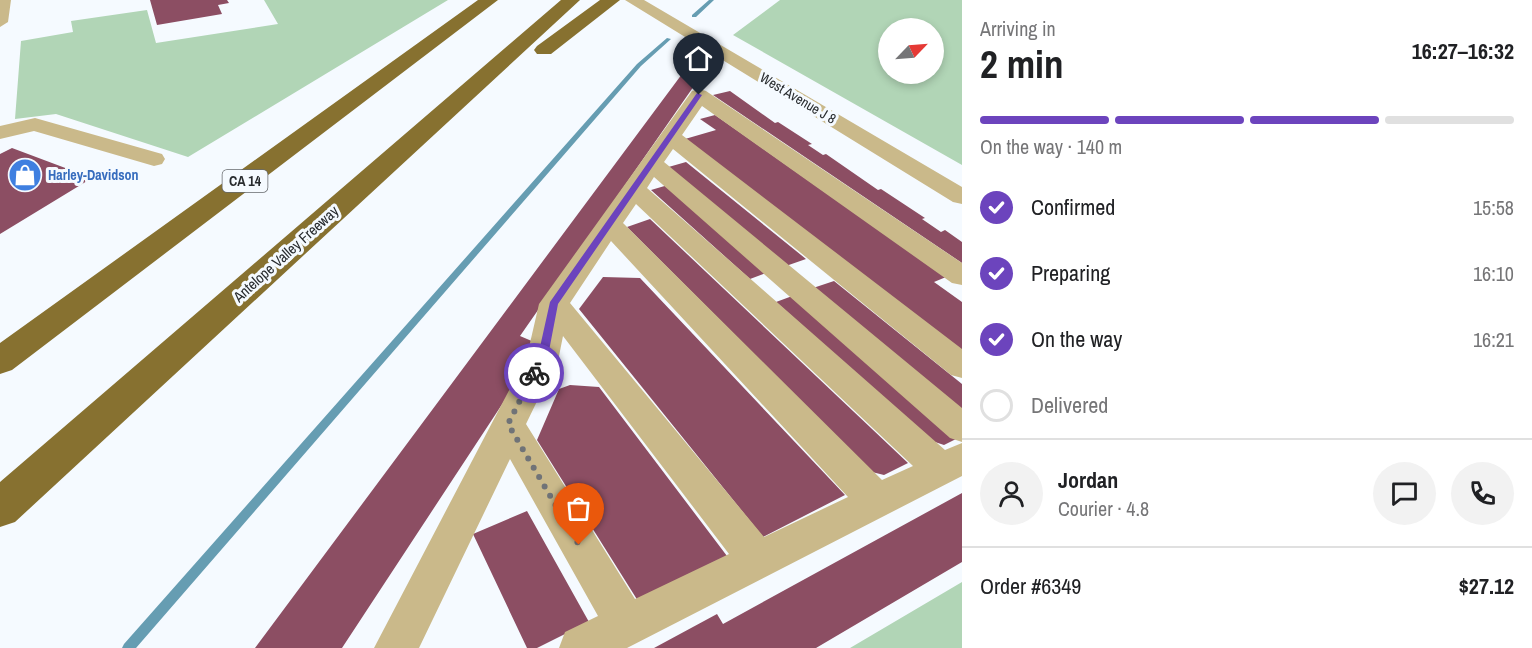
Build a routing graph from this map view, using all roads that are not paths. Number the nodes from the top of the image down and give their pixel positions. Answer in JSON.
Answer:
{"nodes":[{"id":1,"x":3,"y":0,"type":"edge"},
{"id":2,"x":489,"y":0,"type":"edge"},
{"id":3,"x":572,"y":0,"type":"edge"},
{"id":4,"x":633,"y":0,"type":"edge"},
{"id":5,"x":606,"y":4,"type":"edge"},
{"id":6,"x":0,"y":22,"type":"edge"},
{"id":7,"x":435,"y":122,"type":"junction"},
{"id":8,"x":0,"y":133,"type":"edge"},
{"id":9,"x":670,"y":136,"type":"junction"},
{"id":10,"x":154,"y":159,"type":"dead end"},
{"id":11,"x":652,"y":163,"type":"junction"},
{"id":12,"x":634,"y":189,"type":"junction"},
{"id":13,"x":962,"y":197,"type":"edge"},
{"id":14,"x":609,"y":224,"type":"junction"},
{"id":15,"x":830,"y":262,"type":"junction"},
{"id":16,"x":962,"y":276,"type":"edge"},
{"id":17,"x":788,"y":279,"type":"junction"},
{"id":18,"x":749,"y":294,"type":"junction"},
{"id":19,"x":554,"y":304,"type":"junction"},
{"id":20,"x":0,"y":361,"type":"edge"},
{"id":21,"x":962,"y":366,"type":"edge"},
{"id":22,"x":508,"y":424,"type":"junction"},
{"id":23,"x":962,"y":428,"type":"edge"},
{"id":24,"x":951,"y":464,"type":"edge"},
{"id":25,"x":878,"y":501,"type":"junction"},
{"id":26,"x":0,"y":508,"type":"edge"},
{"id":27,"x":758,"y":560,"type":"junction"},
{"id":28,"x":627,"y":626,"type":"junction"},
{"id":29,"x":396,"y":648,"type":"edge"},
{"id":30,"x":582,"y":648,"type":"edge"}],
"edges":[{"from":1,"to":6,"type":"street"},
{"from":2,"to":20,"type":"highway","number":"CA 14"},
{"from":3,"to":7,"type":"highway","name":"Antelope Valley Freeway"},
{"from":4,"to":13,"type":"street","name":"West Avenue J 8"},
{"from":5,"to":7,"type":"highway"},
{"from":7,"to":26,"type":"highway","name":"Antelope Valley Freeway"},
{"from":8,"to":10,"type":"street"},
{"from":9,"to":11,"type":"street"},
{"from":9,"to":15,"type":"street"},
{"from":9,"to":16,"type":"street"},
{"from":11,"to":12,"type":"street"},
{"from":11,"to":17,"type":"street"},
{"from":12,"to":14,"type":"street"},
{"from":12,"to":18,"type":"street"},
{"from":14,"to":19,"type":"street"},
{"from":14,"to":25,"type":"street"},
{"from":15,"to":17,"type":"street"},
{"from":15,"to":21,"type":"street"},
{"from":17,"to":18,"type":"street"},
{"from":17,"to":23,"type":"street"},
{"from":18,"to":24,"type":"street"},
{"from":19,"to":22,"type":"street"},
{"from":19,"to":27,"type":"street"},
{"from":22,"to":28,"type":"street"},
{"from":22,"to":29,"type":"street"},
{"from":24,"to":25,"type":"street"},
{"from":25,"to":27,"type":"street"},
{"from":27,"to":28,"type":"street"},
{"from":28,"to":30,"type":"street"}]}
